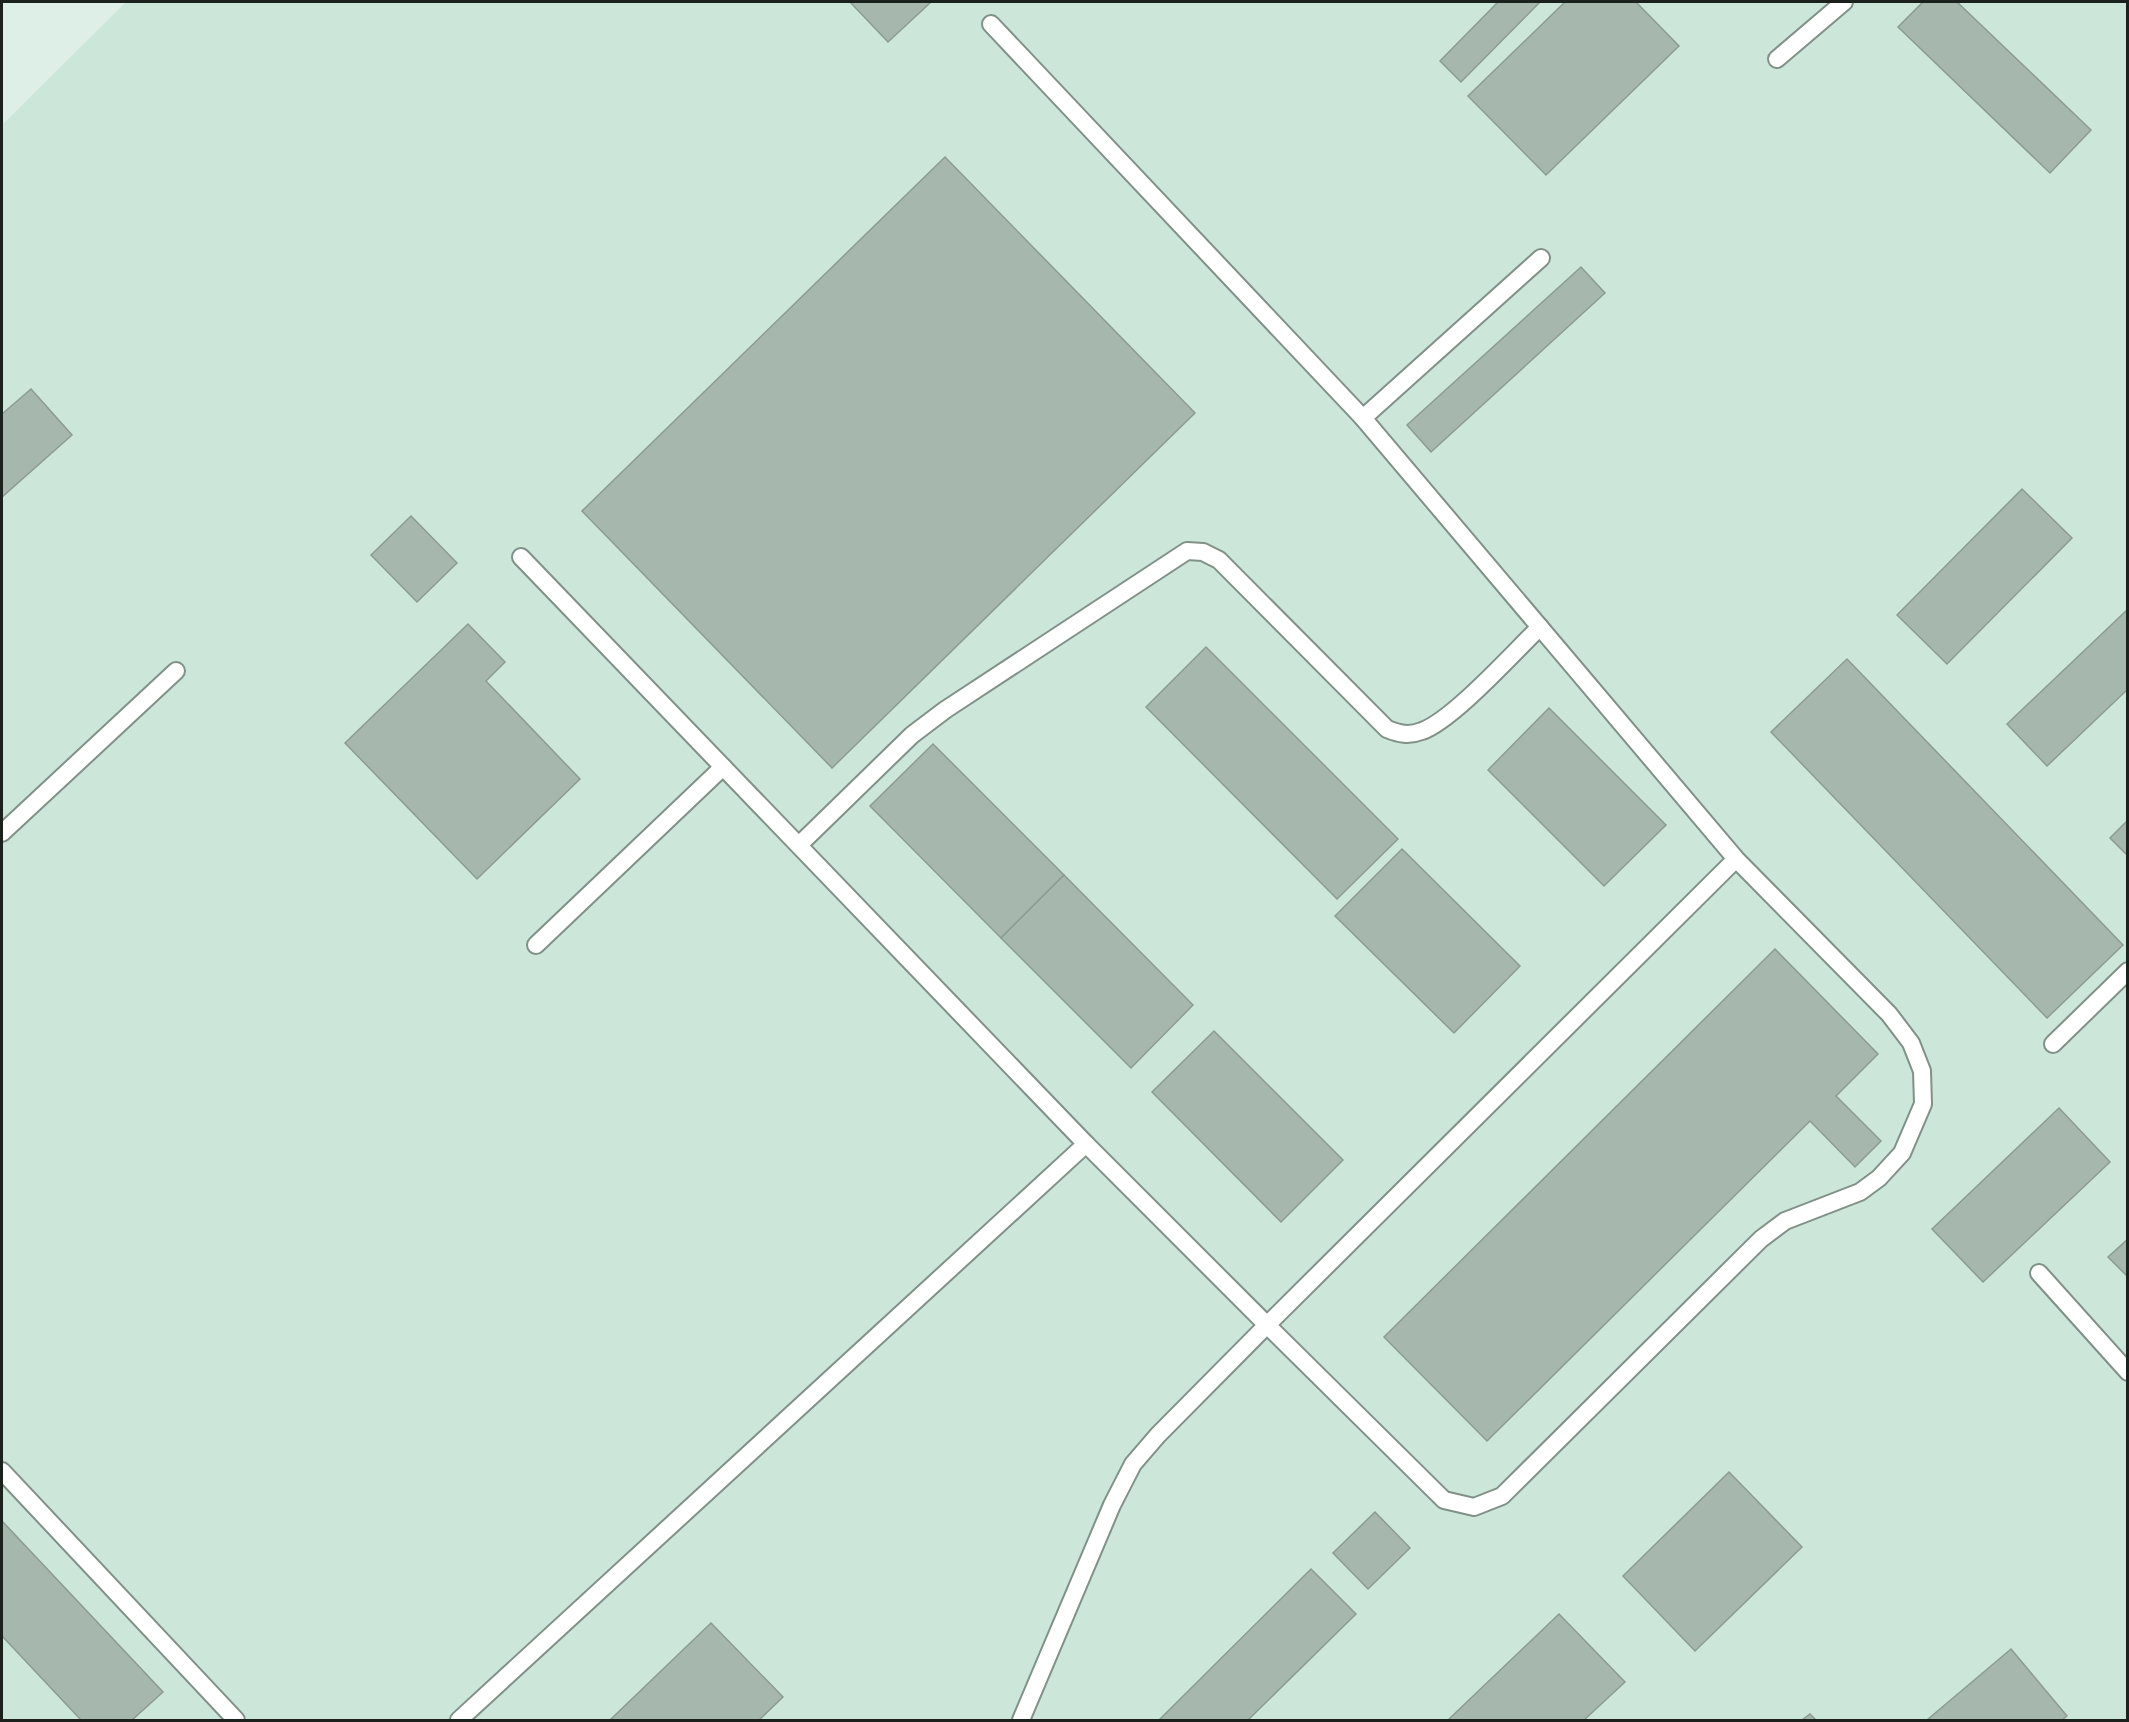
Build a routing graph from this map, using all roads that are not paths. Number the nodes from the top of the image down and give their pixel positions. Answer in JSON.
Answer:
{"nodes":[{"id":1,"x":1844,"y":2,"type":"edge"},
{"id":2,"x":991,"y":24,"type":"dead end"},
{"id":3,"x":1777,"y":59,"type":"dead end"},
{"id":4,"x":1541,"y":258,"type":"dead end"},
{"id":5,"x":1363,"y":418,"type":"junction"},
{"id":6,"x":522,"y":557,"type":"dead end"},
{"id":7,"x":1540,"y":627,"type":"junction"},
{"id":8,"x":176,"y":671,"type":"dead end"},
{"id":9,"x":723,"y":767,"type":"junction"},
{"id":10,"x":2,"y":833,"type":"edge"},
{"id":11,"x":799,"y":845,"type":"junction"},
{"id":12,"x":1736,"y":859,"type":"junction"},
{"id":13,"x":536,"y":945,"type":"dead end"},
{"id":14,"x":2127,"y":971,"type":"edge"},
{"id":15,"x":2053,"y":1044,"type":"dead end"},
{"id":16,"x":1086,"y":1144,"type":"junction"},
{"id":17,"x":2039,"y":1273,"type":"dead end"},
{"id":18,"x":1267,"y":1325,"type":"junction"},
{"id":19,"x":2127,"y":1372,"type":"edge"},
{"id":20,"x":2,"y":1471,"type":"edge"},
{"id":21,"x":236,"y":1720,"type":"edge"},
{"id":22,"x":459,"y":1720,"type":"edge"},
{"id":23,"x":1021,"y":1720,"type":"edge"}],
"edges":[{"from":1,"to":3,"type":"lane"},
{"from":2,"to":5,"type":"lane"},
{"from":4,"to":5,"type":"lane"},
{"from":5,"to":7,"type":"lane"},
{"from":6,"to":9,"type":"lane"},
{"from":7,"to":11,"type":"lane"},
{"from":7,"to":12,"type":"lane"},
{"from":8,"to":10,"type":"lane"},
{"from":9,"to":11,"type":"lane"},
{"from":9,"to":13,"type":"lane"},
{"from":11,"to":16,"type":"lane"},
{"from":12,"to":18,"type":"lane"},
{"from":12,"to":18,"type":"lane"},
{"from":14,"to":15,"type":"lane"},
{"from":16,"to":18,"type":"lane"},
{"from":16,"to":22,"type":"lane"},
{"from":17,"to":19,"type":"lane"},
{"from":18,"to":23,"type":"lane"},
{"from":20,"to":21,"type":"lane"}]}
